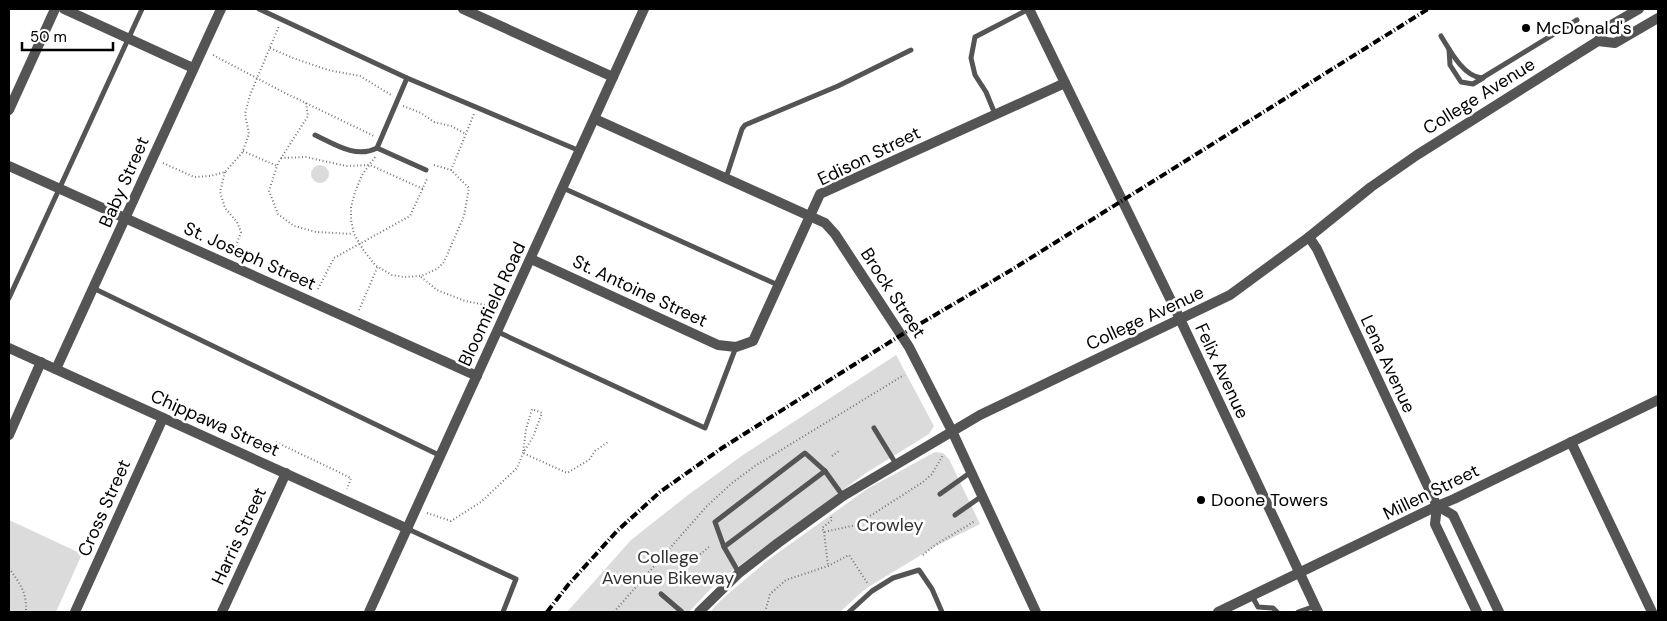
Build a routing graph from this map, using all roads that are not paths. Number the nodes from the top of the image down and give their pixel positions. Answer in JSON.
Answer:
{"nodes":[{"id":1,"x":55,"y":9,"type":"edge"},
{"id":2,"x":64,"y":9,"type":"edge"},
{"id":3,"x":142,"y":9,"type":"edge"},
{"id":4,"x":220,"y":9,"type":"edge"},
{"id":5,"x":258,"y":9,"type":"edge"},
{"id":6,"x":463,"y":9,"type":"edge"},
{"id":7,"x":644,"y":9,"type":"edge"},
{"id":8,"x":1029,"y":9,"type":"edge"},
{"id":9,"x":1639,"y":9,"type":"edge"},
{"id":10,"x":1658,"y":18,"type":"edge"},
{"id":11,"x":1577,"y":20,"type":"dead end"},
{"id":12,"x":1441,"y":36,"type":"dead end"},
{"id":13,"x":129,"y":38,"type":"junction"},
{"id":14,"x":1598,"y":40,"type":"junction"},
{"id":15,"x":1449,"y":48,"type":"junction"},
{"id":16,"x":911,"y":50,"type":"dead end"},
{"id":17,"x":193,"y":68,"type":"junction"},
{"id":18,"x":1487,"y":76,"type":"junction"},
{"id":19,"x":613,"y":77,"type":"junction"},
{"id":20,"x":408,"y":78,"type":"junction"},
{"id":21,"x":1065,"y":83,"type":"junction"},
{"id":22,"x":9,"y":110,"type":"edge"},
{"id":23,"x":995,"y":115,"type":"junction"},
{"id":24,"x":595,"y":119,"type":"junction"},
{"id":25,"x":315,"y":135,"type":"dead end"},
{"id":26,"x":377,"y":148,"type":"junction"},
{"id":27,"x":580,"y":151,"type":"junction"},
{"id":28,"x":9,"y":166,"type":"edge"},
{"id":29,"x":428,"y":172,"type":"road end"},
{"id":30,"x":726,"y":178,"type":"junction"},
{"id":31,"x":59,"y":188,"type":"junction"},
{"id":32,"x":563,"y":188,"type":"junction"},
{"id":33,"x":810,"y":216,"type":"junction"},
{"id":34,"x":125,"y":218,"type":"junction"},
{"id":35,"x":1309,"y":237,"type":"junction"},
{"id":36,"x":531,"y":259,"type":"junction"},
{"id":37,"x":778,"y":285,"type":"junction"},
{"id":38,"x":93,"y":288,"type":"junction"},
{"id":39,"x":9,"y":298,"type":"edge"},
{"id":40,"x":1180,"y":319,"type":"junction"},
{"id":41,"x":498,"y":332,"type":"junction"},
{"id":42,"x":736,"y":347,"type":"junction"},
{"id":43,"x":9,"y":348,"type":"edge"},
{"id":44,"x":41,"y":362,"type":"junction"},
{"id":45,"x":56,"y":369,"type":"junction"},
{"id":46,"x":477,"y":376,"type":"junction"},
{"id":47,"x":1658,"y":400,"type":"edge"},
{"id":48,"x":163,"y":418,"type":"junction"},
{"id":49,"x":874,"y":428,"type":"dead end"},
{"id":50,"x":952,"y":431,"type":"junction"},
{"id":51,"x":9,"y":435,"type":"edge"},
{"id":52,"x":1571,"y":442,"type":"junction"},
{"id":53,"x":441,"y":456,"type":"junction"},
{"id":54,"x":896,"y":465,"type":"junction"},
{"id":55,"x":825,"y":471,"type":"junction"},
{"id":56,"x":971,"y":472,"type":"junction"},
{"id":57,"x":286,"y":473,"type":"junction"},
{"id":58,"x":940,"y":494,"type":"dead end"},
{"id":59,"x":843,"y":496,"type":"junction"},
{"id":60,"x":982,"y":496,"type":"junction"},
{"id":61,"x":1437,"y":506,"type":"junction"},
{"id":62,"x":956,"y":515,"type":"dead end"},
{"id":63,"x":408,"y":529,"type":"junction"},
{"id":64,"x":724,"y":547,"type":"junction"},
{"id":65,"x":1300,"y":572,"type":"junction"},
{"id":66,"x":739,"y":573,"type":"junction"},
{"id":67,"x":661,"y":594,"type":"dead end"},
{"id":68,"x":1252,"y":596,"type":"junction"},
{"id":69,"x":1317,"y":609,"type":"edge"},
{"id":70,"x":75,"y":612,"type":"edge"},
{"id":71,"x":222,"y":612,"type":"edge"},
{"id":72,"x":369,"y":612,"type":"edge"},
{"id":73,"x":503,"y":612,"type":"edge"},
{"id":74,"x":682,"y":612,"type":"edge"},
{"id":75,"x":700,"y":612,"type":"edge"},
{"id":76,"x":849,"y":612,"type":"edge"},
{"id":77,"x":942,"y":612,"type":"edge"},
{"id":78,"x":1036,"y":612,"type":"edge"},
{"id":79,"x":1218,"y":612,"type":"edge"},
{"id":80,"x":1277,"y":612,"type":"edge"},
{"id":81,"x":1298,"y":612,"type":"edge"},
{"id":82,"x":1477,"y":612,"type":"edge"},
{"id":83,"x":1499,"y":612,"type":"edge"},
{"id":84,"x":1652,"y":612,"type":"edge"}],
"edges":[{"from":1,"to":22,"type":"street"},
{"from":2,"to":13,"type":"street"},
{"from":3,"to":13,"type":"lane"},
{"from":4,"to":17,"type":"street","name":"Baby Street"},
{"from":5,"to":20,"type":"lane"},
{"from":6,"to":19,"type":"street"},
{"from":7,"to":19,"type":"street","name":"Bloomfield Road"},
{"from":8,"to":21,"type":"street","name":"Felix Avenue"},
{"from":8,"to":23,"type":"lane"},
{"from":9,"to":14,"type":"street","name":"College Avenue"},
{"from":10,"to":14,"type":"street"},
{"from":11,"to":18,"type":"lane"},
{"from":12,"to":15,"type":"lane"},
{"from":13,"to":17,"type":"street"},
{"from":13,"to":31,"type":"lane"},
{"from":14,"to":35,"type":"street","name":"College Avenue"},
{"from":15,"to":18,"type":"lane"},
{"from":15,"to":18,"type":"lane"},
{"from":16,"to":30,"type":"lane"},
{"from":17,"to":34,"type":"street","name":"Baby Street"},
{"from":19,"to":24,"type":"street","name":"Bloomfield Road"},
{"from":20,"to":26,"type":"lane"},
{"from":20,"to":27,"type":"lane"},
{"from":21,"to":23,"type":"street","name":"Edison Street"},
{"from":21,"to":40,"type":"street","name":"Felix Avenue"},
{"from":23,"to":33,"type":"street","name":"Edison Street"},
{"from":24,"to":27,"type":"street","name":"Bloomfield Road"},
{"from":24,"to":30,"type":"street","name":"Brock Street"},
{"from":25,"to":26,"type":"lane"},
{"from":26,"to":29,"type":"lane"},
{"from":27,"to":32,"type":"street","name":"Bloomfield Road"},
{"from":28,"to":31,"type":"street","name":"St. Joseph Street"},
{"from":30,"to":33,"type":"street","name":"Brock Street"},
{"from":31,"to":34,"type":"street","name":"St. Joseph Street"},
{"from":31,"to":39,"type":"lane"},
{"from":32,"to":36,"type":"street","name":"Bloomfield Road"},
{"from":32,"to":37,"type":"lane"},
{"from":33,"to":37,"type":"street","name":"Edison Street"},
{"from":33,"to":50,"type":"street","name":"Brock Street"},
{"from":34,"to":38,"type":"street","name":"Baby Street"},
{"from":34,"to":46,"type":"street","name":"St. Joseph Street"},
{"from":35,"to":40,"type":"street","name":"College Avenue"},
{"from":35,"to":61,"type":"street","name":"Lena Avenue"},
{"from":36,"to":41,"type":"street","name":"Bloomfield Road"},
{"from":36,"to":42,"type":"street","name":"St. Antoine Street"},
{"from":37,"to":42,"type":"street","name":"Edison Street"},
{"from":38,"to":45,"type":"street","name":"Baby Street"},
{"from":38,"to":53,"type":"lane"},
{"from":40,"to":50,"type":"street","name":"College Avenue"},
{"from":40,"to":65,"type":"street","name":"Felix Avenue"},
{"from":41,"to":42,"type":"lane"},
{"from":41,"to":46,"type":"street","name":"Bloomfield Road"},
{"from":43,"to":44,"type":"street","name":"Chippawa Street"},
{"from":44,"to":45,"type":"street","name":"Chippawa Street"},
{"from":44,"to":51,"type":"street"},
{"from":45,"to":48,"type":"street","name":"Chippawa Street"},
{"from":46,"to":53,"type":"street","name":"Bloomfield Road"},
{"from":47,"to":52,"type":"street","name":"Millen Street"},
{"from":48,"to":57,"type":"street","name":"Chippawa Street"},
{"from":48,"to":70,"type":"street","name":"Cross Street"},
{"from":49,"to":54,"type":"lane"},
{"from":50,"to":54,"type":"street","name":"College Avenue"},
{"from":50,"to":56,"type":"street","name":"Brock Street"},
{"from":52,"to":61,"type":"street","name":"Millen Street"},
{"from":52,"to":84,"type":"street"},
{"from":53,"to":63,"type":"street","name":"Bloomfield Road"},
{"from":54,"to":59,"type":"street","name":"College Avenue"},
{"from":55,"to":59,"type":"lane"},
{"from":55,"to":64,"type":"lane"},
{"from":55,"to":64,"type":"lane"},
{"from":56,"to":58,"type":"lane"},
{"from":56,"to":60,"type":"street","name":"Brock Street"},
{"from":57,"to":63,"type":"street","name":"Chippawa Street"},
{"from":57,"to":71,"type":"street","name":"Harris Street"},
{"from":59,"to":66,"type":"street","name":"College Avenue"},
{"from":60,"to":62,"type":"lane"},
{"from":60,"to":78,"type":"street","name":"Brock Street"},
{"from":61,"to":65,"type":"street","name":"Millen Street"},
{"from":61,"to":82,"type":"street","name":"Lena Avenue"},
{"from":61,"to":83,"type":"street","name":"Lena Avenue"},
{"from":63,"to":72,"type":"street","name":"Bloomfield Road"},
{"from":63,"to":73,"type":"lane"},
{"from":64,"to":66,"type":"lane"},
{"from":65,"to":68,"type":"street","name":"Millen Street"},
{"from":65,"to":69,"type":"street","name":"Felix Avenue"},
{"from":66,"to":75,"type":"street","name":"College Avenue"},
{"from":67,"to":74,"type":"lane"},
{"from":68,"to":79,"type":"street","name":"Millen Street"},
{"from":68,"to":80,"type":"lane"},
{"from":69,"to":81,"type":"lane"},
{"from":76,"to":77,"type":"lane"}]}
